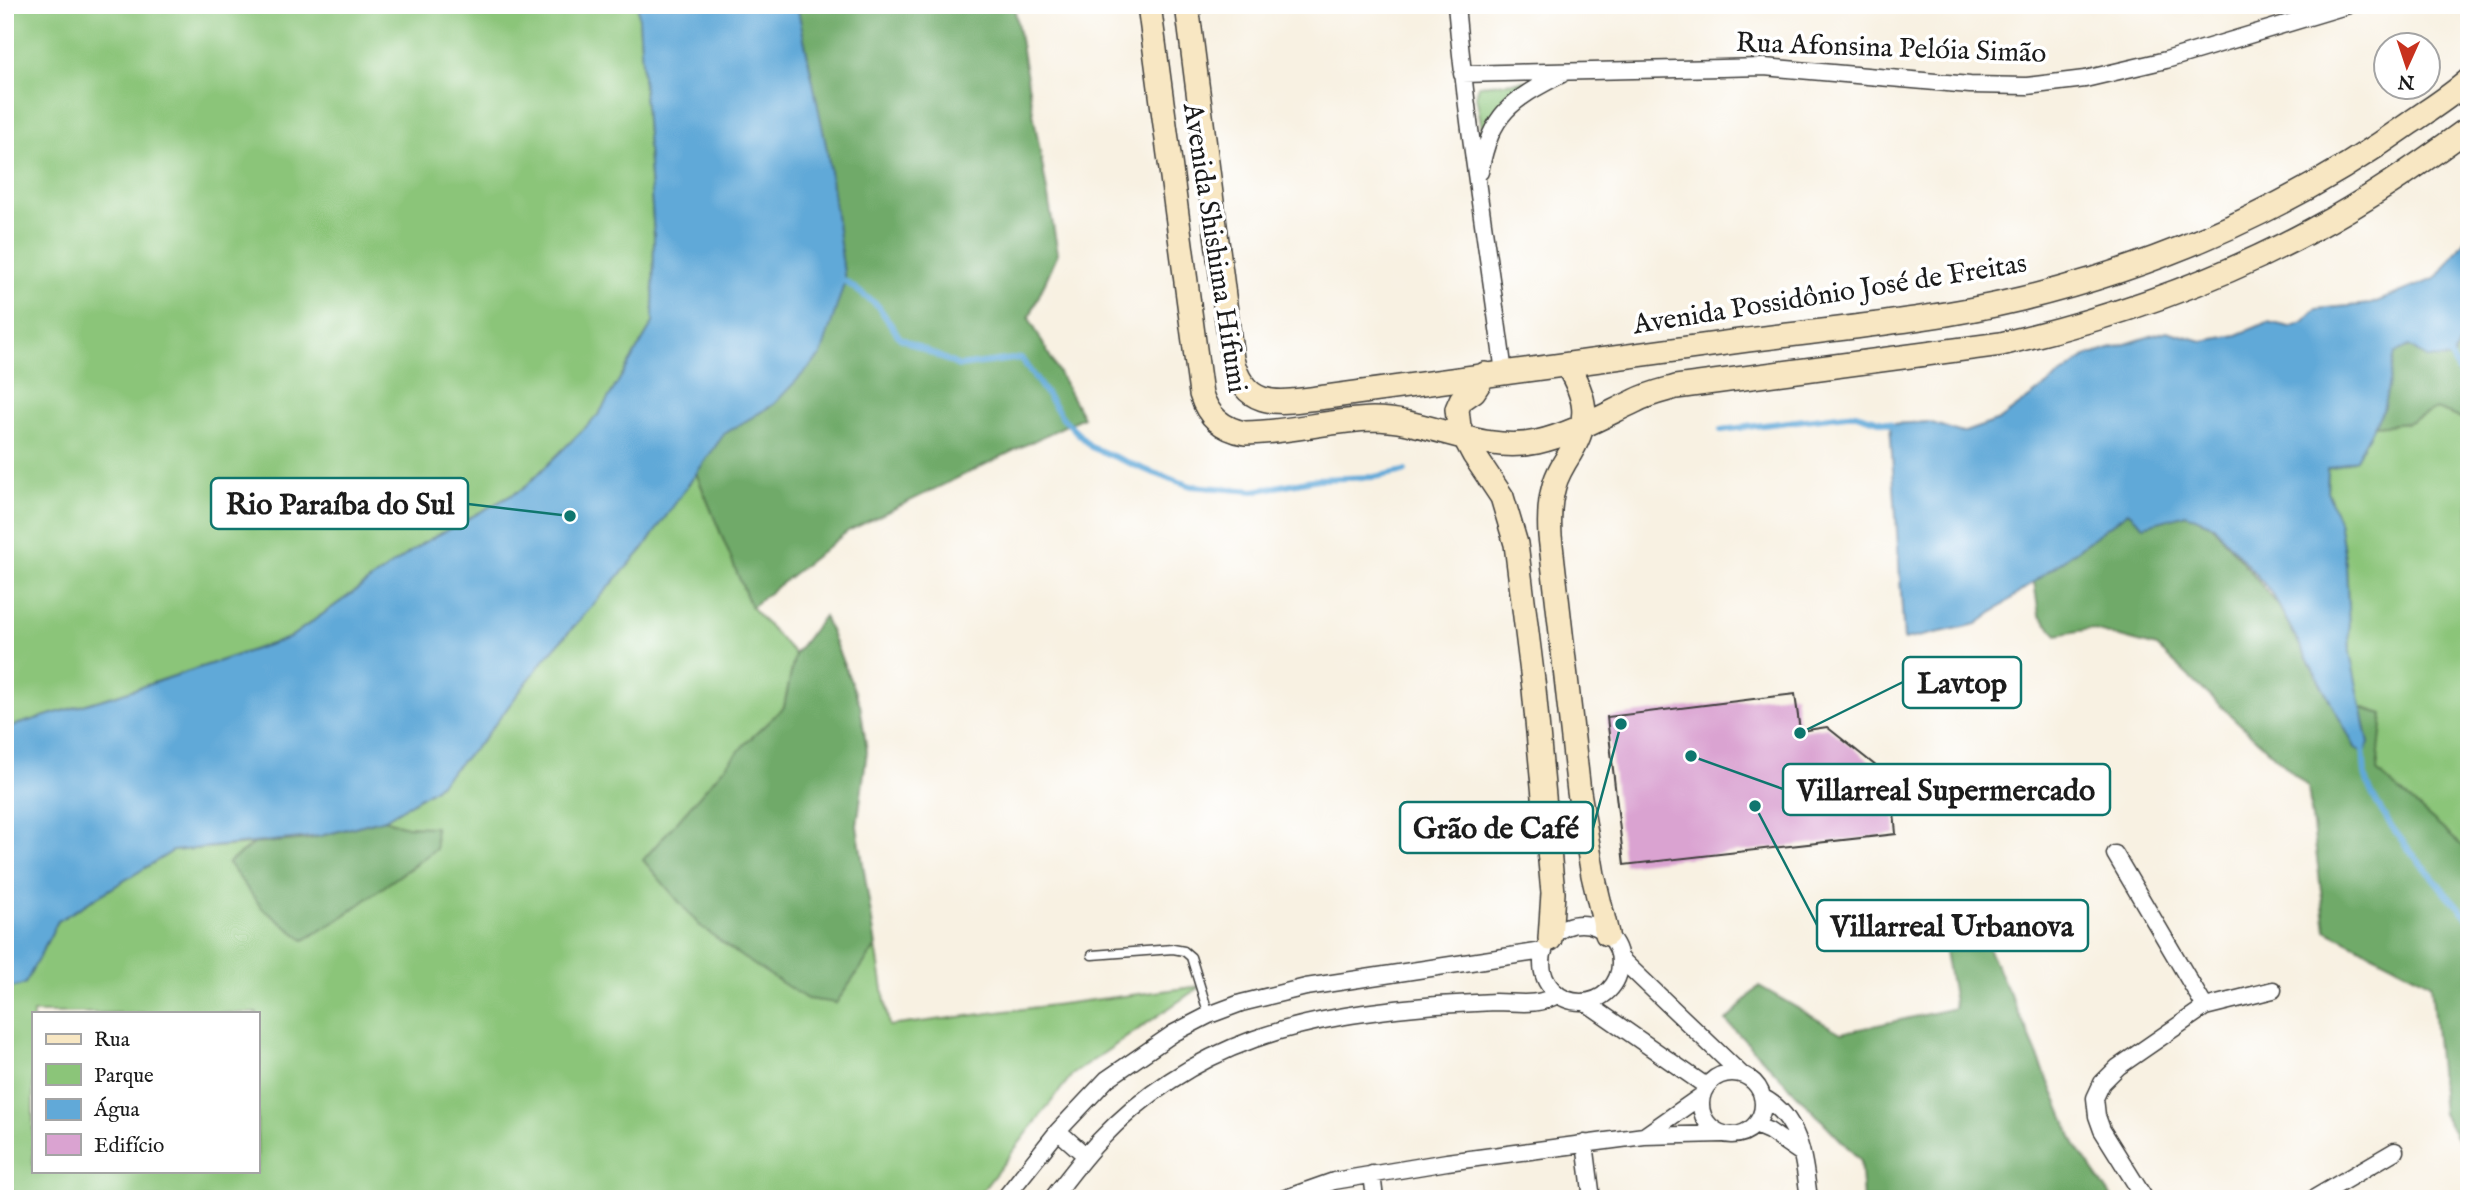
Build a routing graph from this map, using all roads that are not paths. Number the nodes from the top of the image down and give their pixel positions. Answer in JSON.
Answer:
{"nodes":[{"id":1,"x":1149,"y":5,"type":"edge"},
{"id":2,"x":1186,"y":5,"type":"edge"},
{"id":3,"x":1456,"y":5,"type":"edge"},
{"id":4,"x":2349,"y":5,"type":"edge"},
{"id":5,"x":1565,"y":72,"type":"junction"},
{"id":6,"x":1462,"y":74,"type":"junction"},
{"id":7,"x":2469,"y":80,"type":"edge"},
{"id":8,"x":2469,"y":128,"type":"edge"},
{"id":9,"x":1479,"y":181,"type":"junction"},
{"id":10,"x":1567,"y":365,"type":"junction"},
{"id":11,"x":1494,"y":374,"type":"junction"},
{"id":12,"x":1591,"y":423,"type":"junction"},
{"id":13,"x":1460,"y":437,"type":"junction"},
{"id":14,"x":2115,"y":854,"type":"dead end"},
{"id":15,"x":1607,"y":934,"type":"junction"},
{"id":16,"x":1546,"y":945,"type":"junction"},
{"id":17,"x":1092,"y":955,"type":"dead end"},
{"id":18,"x":1620,"y":958,"type":"junction"},
{"id":19,"x":2273,"y":990,"type":"dead end"},
{"id":20,"x":1557,"y":995,"type":"junction"},
{"id":21,"x":1585,"y":1003,"type":"junction"},
{"id":22,"x":2205,"y":1007,"type":"junction"},
{"id":23,"x":1209,"y":1014,"type":"junction"},
{"id":24,"x":1741,"y":1074,"type":"junction"},
{"id":25,"x":1704,"y":1091,"type":"junction"},
{"id":26,"x":1762,"y":1097,"type":"junction"},
{"id":27,"x":1755,"y":1125,"type":"junction"},
{"id":28,"x":1058,"y":1131,"type":"junction"},
{"id":29,"x":1723,"y":1134,"type":"junction"},
{"id":30,"x":1644,"y":1136,"type":"junction"},
{"id":31,"x":1585,"y":1143,"type":"junction"},
{"id":32,"x":2395,"y":1151,"type":"dead end"},
{"id":33,"x":1801,"y":1153,"type":"junction"},
{"id":34,"x":1086,"y":1156,"type":"junction"},
{"id":35,"x":1372,"y":1174,"type":"junction"},
{"id":36,"x":1004,"y":1199,"type":"edge"},
{"id":37,"x":1052,"y":1199,"type":"edge"},
{"id":38,"x":1283,"y":1199,"type":"edge"},
{"id":39,"x":1375,"y":1199,"type":"edge"},
{"id":40,"x":1592,"y":1199,"type":"edge"},
{"id":41,"x":1810,"y":1199,"type":"edge"},
{"id":42,"x":2145,"y":1199,"type":"edge"},
{"id":43,"x":2313,"y":1199,"type":"edge"}],
"edges":[{"from":1,"to":13,"type":"street","name":"Avenida Shishima Hifumi"},
{"from":2,"to":11,"type":"street","name":"Avenida Shishima Hifumi"},
{"from":3,"to":6,"type":"street"},
{"from":4,"to":5,"type":"street","name":"Rua Afonsina Pelóia Simão"},
{"from":5,"to":6,"type":"street","name":"Rua Afonsina Pelóia Simão"},
{"from":5,"to":9,"type":"street"},
{"from":6,"to":9,"type":"street"},
{"from":7,"to":10,"type":"street","name":"Avenida Possidônio José de Freitas"},
{"from":8,"to":12,"type":"street"},
{"from":9,"to":11,"type":"street"},
{"from":10,"to":11,"type":"street","name":"Avenida Shishima Hifumi"},
{"from":10,"to":12,"type":"street"},
{"from":11,"to":13,"type":"street"},
{"from":12,"to":13,"type":"street","name":"Avenida Shishima Hifumi"},
{"from":12,"to":15,"type":"street"},
{"from":13,"to":16,"type":"street"},
{"from":14,"to":22,"type":"street"},
{"from":15,"to":16,"type":"street"},
{"from":15,"to":18,"type":"street"},
{"from":16,"to":20,"type":"street"},
{"from":16,"to":23,"type":"street"},
{"from":17,"to":23,"type":"lane"},
{"from":18,"to":21,"type":"street"},
{"from":18,"to":24,"type":"street"},
{"from":19,"to":22,"type":"street"},
{"from":20,"to":21,"type":"street"},
{"from":20,"to":34,"type":"street"},
{"from":21,"to":25,"type":"street"},
{"from":22,"to":42,"type":"street"},
{"from":23,"to":28,"type":"street"},
{"from":24,"to":25,"type":"street"},
{"from":24,"to":26,"type":"street"},
{"from":25,"to":29,"type":"street"},
{"from":25,"to":30,"type":"street"},
{"from":26,"to":27,"type":"street"},
{"from":26,"to":33,"type":"street"},
{"from":27,"to":29,"type":"street"},
{"from":27,"to":33,"type":"street"},
{"from":28,"to":34,"type":"street"},
{"from":28,"to":36,"type":"street"},
{"from":29,"to":30,"type":"street"},
{"from":30,"to":31,"type":"street"},
{"from":31,"to":35,"type":"street"},
{"from":31,"to":40,"type":"street"},
{"from":32,"to":43,"type":"street"},
{"from":33,"to":41,"type":"street"},
{"from":34,"to":37,"type":"street"},
{"from":35,"to":38,"type":"street"},
{"from":35,"to":39,"type":"street"}]}
